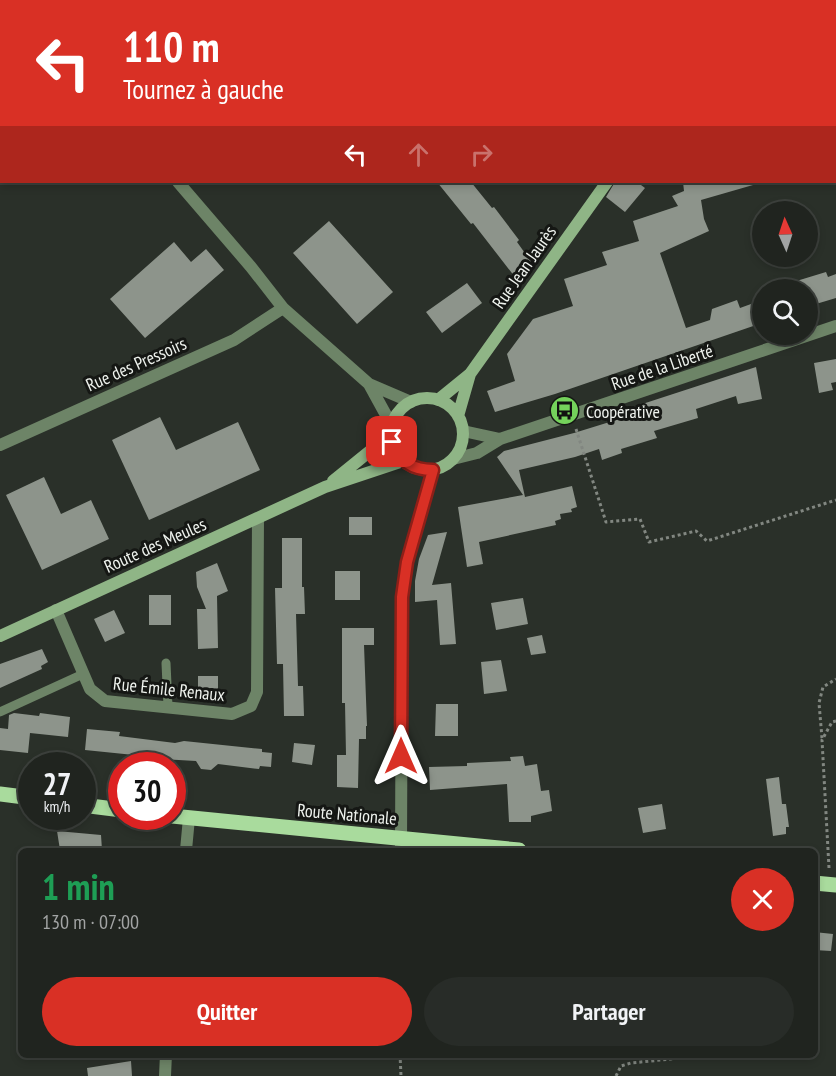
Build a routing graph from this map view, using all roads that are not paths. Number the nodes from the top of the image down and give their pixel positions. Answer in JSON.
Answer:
{"nodes":[{"id":1,"x":179,"y":183,"type":"edge"},
{"id":2,"x":606,"y":183,"type":"edge"},
{"id":3,"x":283,"y":308,"type":"junction"},
{"id":4,"x":836,"y":326,"type":"edge"},
{"id":5,"x":470,"y":374,"type":"junction"},
{"id":6,"x":369,"y":384,"type":"junction"},
{"id":7,"x":438,"y":400,"type":"junction"},
{"id":8,"x":411,"y":402,"type":"junction"},
{"id":9,"x":458,"y":416,"type":"junction"},
{"id":10,"x":392,"y":430,"type":"junction"},
{"id":11,"x":463,"y":431,"type":"junction"},
{"id":12,"x":500,"y":439,"type":"junction"},
{"id":13,"x":0,"y":445,"type":"edge"},
{"id":14,"x":453,"y":459,"type":"junction"},
{"id":15,"x":403,"y":460,"type":"junction"},
{"id":16,"x":433,"y":470,"type":"junction"},
{"id":17,"x":325,"y":487,"type":"junction"},
{"id":18,"x":258,"y":518,"type":"junction"},
{"id":19,"x":56,"y":610,"type":"junction"},
{"id":20,"x":0,"y":636,"type":"edge"},
{"id":21,"x":166,"y":663,"type":"dead end"},
{"id":22,"x":83,"y":674,"type":"junction"},
{"id":23,"x":168,"y":707,"type":"junction"},
{"id":24,"x":0,"y":712,"type":"edge"},
{"id":25,"x":0,"y":794,"type":"edge"},
{"id":26,"x":18,"y":796,"type":"edge"},
{"id":27,"x":186,"y":818,"type":"edge"},
{"id":28,"x":189,"y":818,"type":"junction"},
{"id":29,"x":401,"y":844,"type":"edge"},
{"id":30,"x":186,"y":848,"type":"edge"},
{"id":31,"x":480,"y":848,"type":"edge"},
{"id":32,"x":166,"y":1058,"type":"edge"},
{"id":33,"x":165,"y":1076,"type":"edge"}],
"edges":[{"from":1,"to":3,"type":"street"},
{"from":2,"to":5,"type":"street","name":"Rue Jean Jaurès"},
{"from":3,"to":6,"type":"street"},
{"from":3,"to":13,"type":"street","name":"Rue des Pressoirs"},
{"from":4,"to":12,"type":"street","name":"Rue de la Liberté"},
{"from":5,"to":7,"type":"street","name":"Rue Jean Jaurès"},
{"from":5,"to":9,"type":"street","name":"Rue Jean Jaurès"},
{"from":6,"to":8,"type":"street"},
{"from":6,"to":10,"type":"street"},
{"from":7,"to":8,"type":"street"},
{"from":7,"to":9,"type":"street"},
{"from":8,"to":10,"type":"street"},
{"from":9,"to":11,"type":"street"},
{"from":10,"to":15,"type":"street"},
{"from":10,"to":17,"type":"street","name":"Route des Meules"},
{"from":11,"to":12,"type":"street","name":"Rue de la Liberté"},
{"from":11,"to":14,"type":"street"},
{"from":12,"to":14,"type":"street","name":"Rue de la Liberté"},
{"from":14,"to":16,"type":"street"},
{"from":15,"to":16,"type":"street"},
{"from":15,"to":17,"type":"street","name":"Route des Meules"},
{"from":16,"to":29,"type":"street"},
{"from":17,"to":18,"type":"street","name":"Route des Meules"},
{"from":18,"to":19,"type":"street","name":"Route des Meules"},
{"from":18,"to":23,"type":"street","name":"Rue Émile Renaux"},
{"from":19,"to":20,"type":"street","name":"Route des Meules"},
{"from":19,"to":22,"type":"street","name":"Rue Émile Renaux"},
{"from":21,"to":23,"type":"lane"},
{"from":22,"to":23,"type":"street","name":"Rue Émile Renaux"},
{"from":22,"to":24,"type":"lane"},
{"from":25,"to":26,"type":"main road"},
{"from":27,"to":28,"type":"main road","name":"Route Nationale"},
{"from":28,"to":29,"type":"main road","name":"Route Nationale"},
{"from":28,"to":30,"type":"street"},
{"from":29,"to":31,"type":"main road","name":"Route Nationale"},
{"from":32,"to":33,"type":"street"}]}
